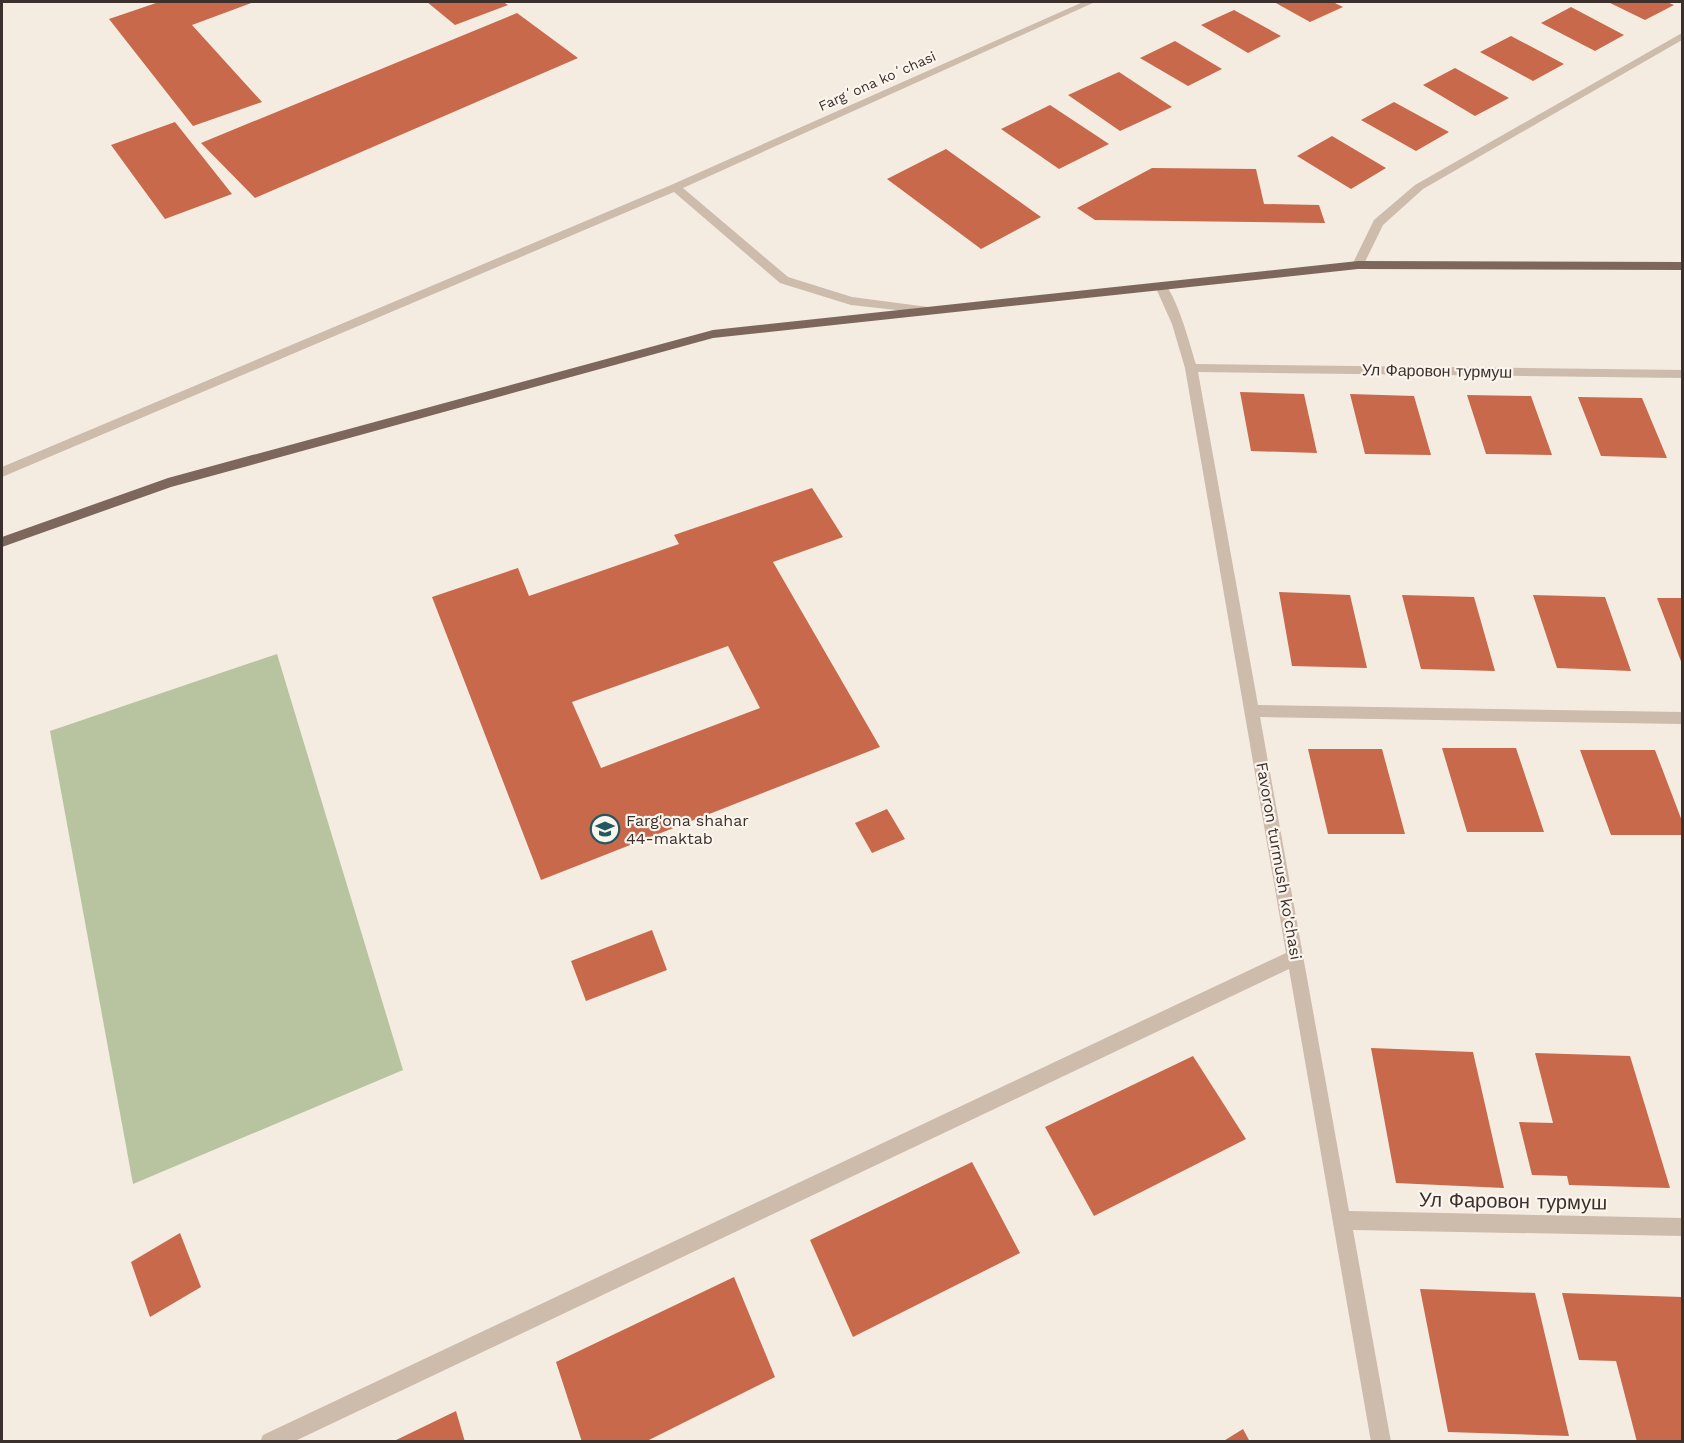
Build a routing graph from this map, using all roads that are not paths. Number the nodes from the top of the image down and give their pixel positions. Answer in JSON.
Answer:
{"nodes":[{"id":1,"x":1090,"y":2,"type":"edge"},
{"id":2,"x":1683,"y":36,"type":"edge"},
{"id":3,"x":675,"y":187,"type":"junction"},
{"id":4,"x":1358,"y":265,"type":"junction"},
{"id":5,"x":1683,"y":266,"type":"edge"},
{"id":6,"x":1161,"y":286,"type":"junction"},
{"id":7,"x":928,"y":311,"type":"junction"},
{"id":8,"x":1191,"y":368,"type":"junction"},
{"id":9,"x":1683,"y":374,"type":"edge"},
{"id":10,"x":2,"y":472,"type":"edge"},
{"id":11,"x":2,"y":542,"type":"edge"},
{"id":12,"x":1252,"y":711,"type":"junction"},
{"id":13,"x":1683,"y":717,"type":"edge"},
{"id":14,"x":1296,"y":957,"type":"junction"},
{"id":15,"x":1342,"y":1220,"type":"junction"},
{"id":16,"x":1683,"y":1227,"type":"edge"},
{"id":17,"x":270,"y":1442,"type":"edge"},
{"id":18,"x":1381,"y":1442,"type":"edge"}],
"edges":[{"from":1,"to":3,"type":"street","name":"Fargʻona koʻchasi"},
{"from":2,"to":4,"type":"street"},
{"from":3,"to":7,"type":"street"},
{"from":3,"to":10,"type":"street","name":"Fargʻona koʻchasi"},
{"from":4,"to":5,"type":"main road"},
{"from":4,"to":6,"type":"main road"},
{"from":6,"to":7,"type":"main road"},
{"from":6,"to":8,"type":"street","name":"Favoron turmush ko'chasi"},
{"from":7,"to":11,"type":"main road"},
{"from":8,"to":9,"type":"street","name":"Ул Фаровон турмуш"},
{"from":8,"to":12,"type":"street","name":"Favoron turmush ko'chasi"},
{"from":12,"to":13,"type":"street"},
{"from":12,"to":14,"type":"street","name":"Favoron turmush ko'chasi"},
{"from":14,"to":15,"type":"street","name":"Favoron turmush ko'chasi"},
{"from":14,"to":17,"type":"street"},
{"from":15,"to":16,"type":"street","name":"Ул Фаровон турмуш"},
{"from":15,"to":18,"type":"street","name":"Favoron turmush ko'chasi"}]}
